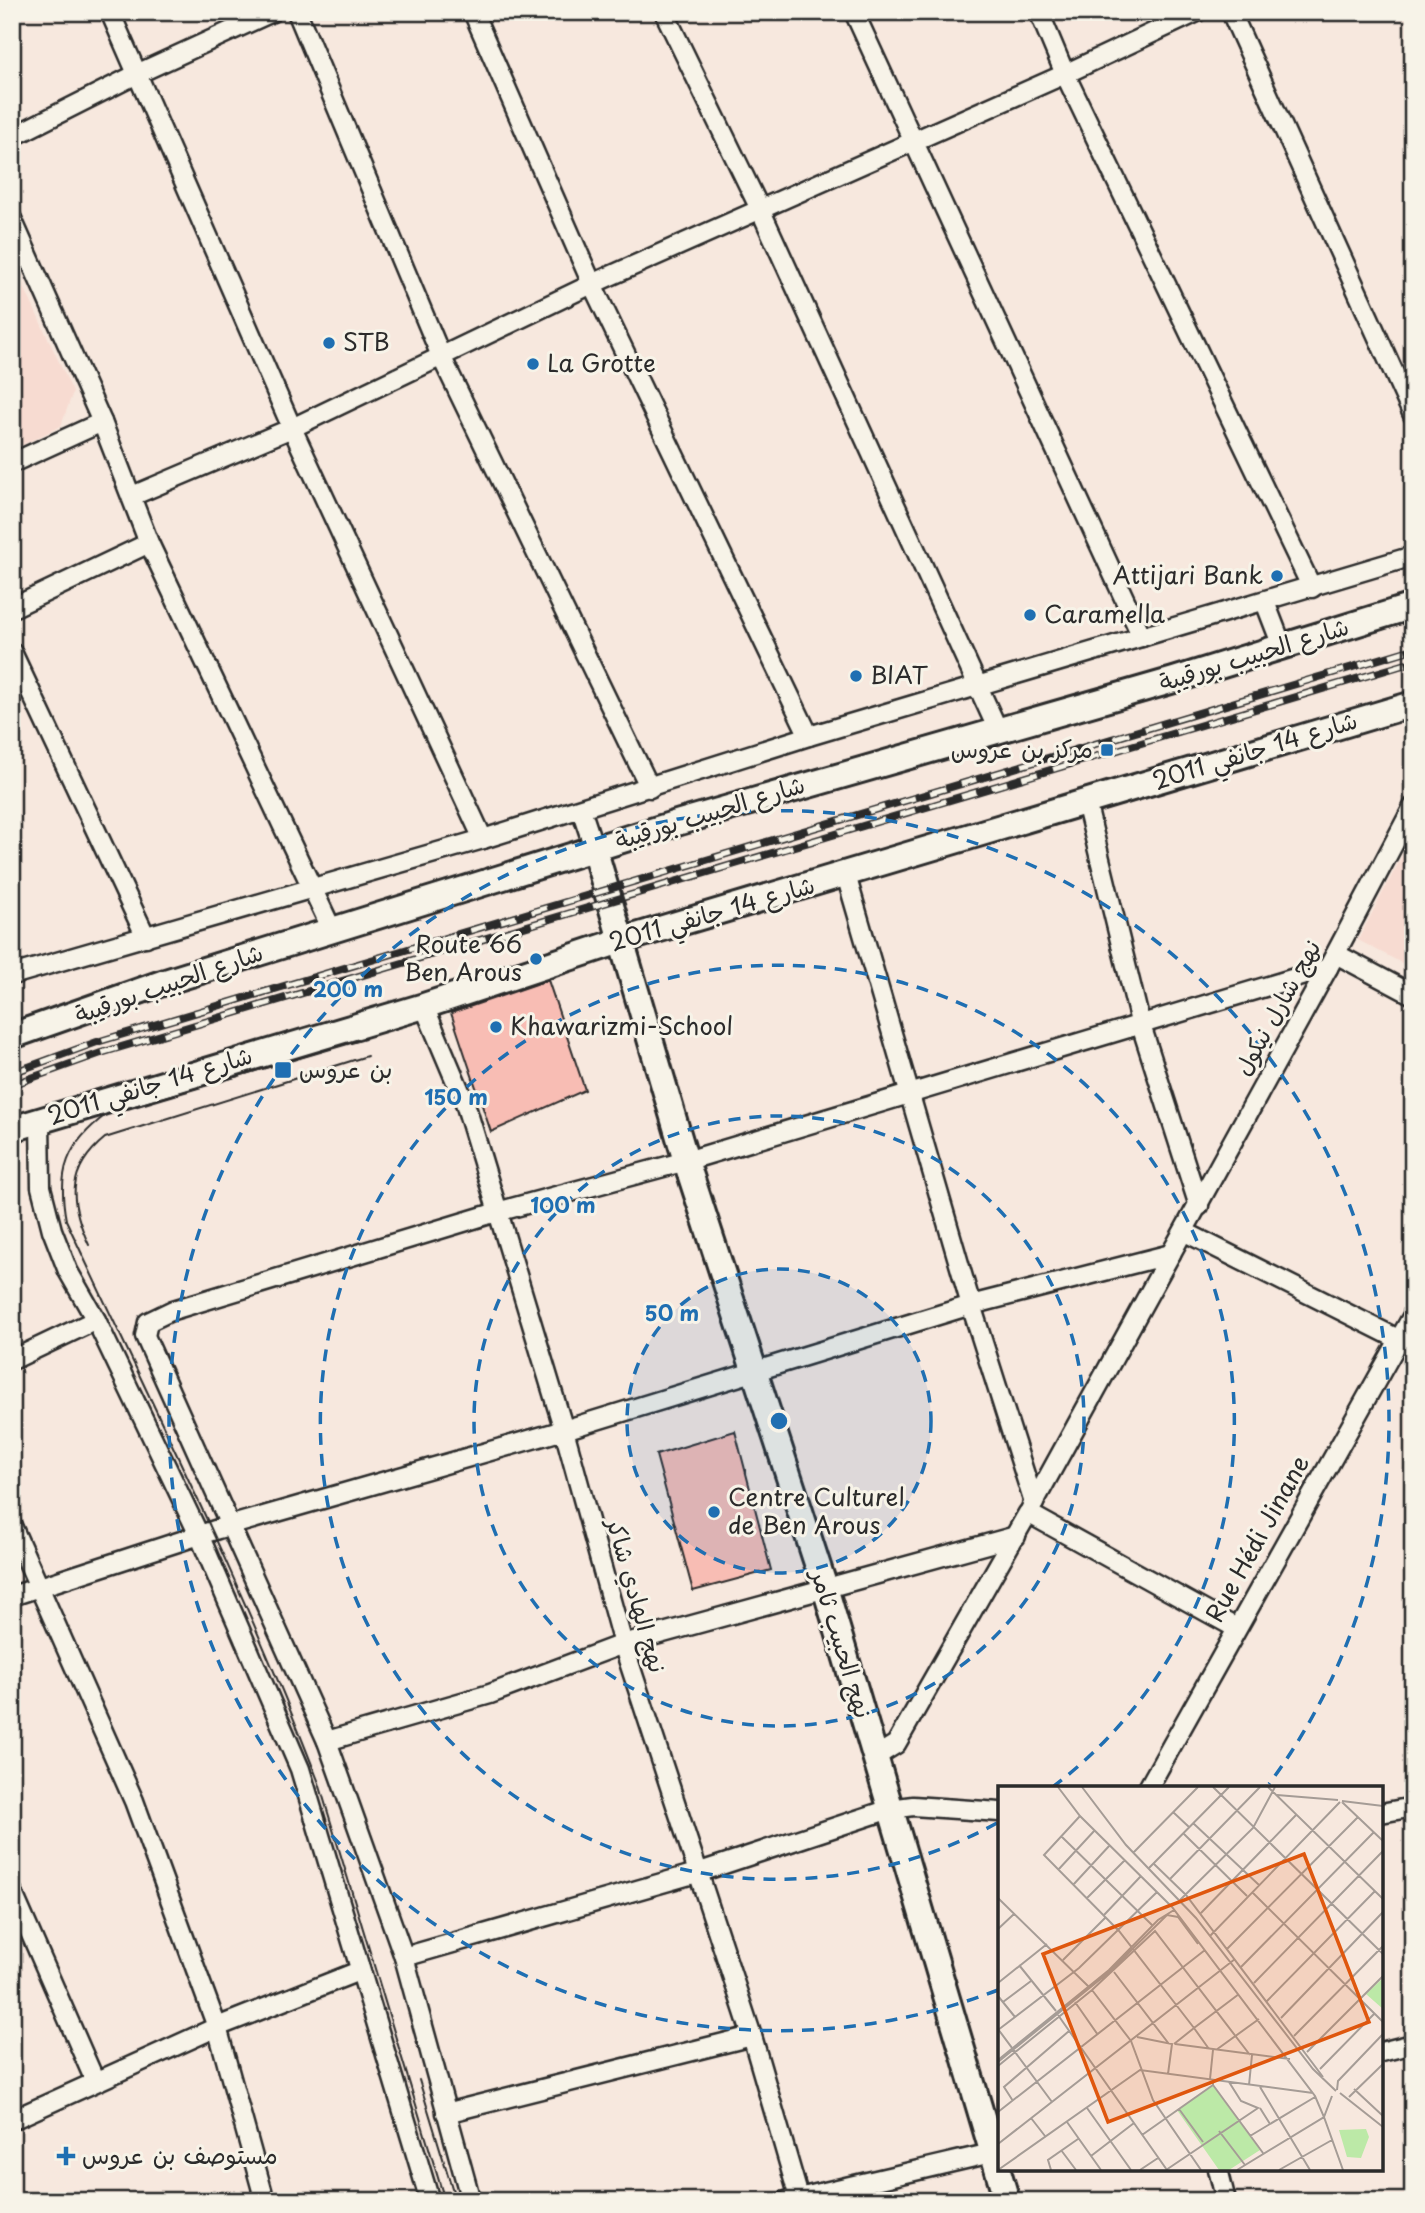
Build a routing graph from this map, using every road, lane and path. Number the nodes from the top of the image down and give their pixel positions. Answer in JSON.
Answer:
{"nodes":[{"id":1,"x":110,"y":12,"type":"edge"},
{"id":2,"x":272,"y":12,"type":"edge"},
{"id":3,"x":297,"y":12,"type":"edge"},
{"id":4,"x":473,"y":12,"type":"edge"},
{"id":5,"x":664,"y":12,"type":"edge"},
{"id":6,"x":854,"y":12,"type":"edge"},
{"id":7,"x":1040,"y":12,"type":"edge"},
{"id":8,"x":1197,"y":12,"type":"edge"},
{"id":9,"x":1231,"y":12,"type":"edge"},
{"id":10,"x":139,"y":73,"type":"junction"},
{"id":11,"x":1065,"y":74,"type":"junction"},
{"id":12,"x":12,"y":137,"type":"edge"},
{"id":13,"x":914,"y":141,"type":"junction"},
{"id":14,"x":760,"y":209,"type":"junction"},
{"id":15,"x":12,"y":219,"type":"edge"},
{"id":16,"x":592,"y":284,"type":"junction"},
{"id":17,"x":441,"y":356,"type":"junction"},
{"id":18,"x":1413,"y":415,"type":"edge"},
{"id":19,"x":102,"y":422,"type":"junction"},
{"id":20,"x":292,"y":428,"type":"junction"},
{"id":21,"x":12,"y":463,"type":"edge"},
{"id":22,"x":132,"y":496,"type":"junction"},
{"id":23,"x":149,"y":542,"type":"junction"},
{"id":24,"x":1413,"y":556,"type":"edge"},
{"id":25,"x":1312,"y":588,"type":"junction"},
{"id":26,"x":1265,"y":602,"type":"junction"},
{"id":27,"x":1413,"y":606,"type":"edge"},
{"id":28,"x":12,"y":608,"type":"edge"},
{"id":29,"x":1142,"y":637,"type":"junction"},
{"id":30,"x":1282,"y":646,"type":"junction"},
{"id":31,"x":12,"y":652,"type":"edge"},
{"id":32,"x":976,"y":685,"type":"junction"},
{"id":33,"x":1413,"y":704,"type":"edge"},
{"id":34,"x":997,"y":728,"type":"junction"},
{"id":35,"x":809,"y":736,"type":"junction"},
{"id":36,"x":650,"y":788,"type":"junction"},
{"id":37,"x":1086,"y":802,"type":"junction"},
{"id":38,"x":1413,"y":807,"type":"edge"},
{"id":39,"x":581,"y":809,"type":"junction"},
{"id":40,"x":483,"y":839,"type":"junction"},
{"id":41,"x":594,"y":848,"type":"junction"},
{"id":42,"x":846,"y":874,"type":"junction"},
{"id":43,"x":312,"y":887,"type":"junction"},
{"id":44,"x":332,"y":930,"type":"junction"},
{"id":45,"x":146,"y":937,"type":"junction"},
{"id":46,"x":623,"y":940,"type":"junction"},
{"id":47,"x":1332,"y":961,"type":"junction"},
{"id":48,"x":12,"y":975,"type":"edge"},
{"id":49,"x":1413,"y":995,"type":"edge"},
{"id":50,"x":424,"y":1006,"type":"junction"},
{"id":51,"x":1140,"y":1022,"type":"junction"},
{"id":52,"x":12,"y":1036,"type":"edge"},
{"id":53,"x":910,"y":1091,"type":"junction"},
{"id":54,"x":40,"y":1119,"type":"junction"},
{"id":55,"x":12,"y":1129,"type":"edge"},
{"id":56,"x":687,"y":1161,"type":"junction"},
{"id":57,"x":1199,"y":1206,"type":"junction"},
{"id":58,"x":497,"y":1212,"type":"junction"},
{"id":59,"x":1185,"y":1232,"type":"junction"},
{"id":60,"x":1171,"y":1254,"type":"junction"},
{"id":61,"x":971,"y":1305,"type":"junction"},
{"id":62,"x":1413,"y":1315,"type":"edge"},
{"id":63,"x":96,"y":1320,"type":"junction"},
{"id":64,"x":1398,"y":1339,"type":"junction"},
{"id":65,"x":12,"y":1360,"type":"edge"},
{"id":66,"x":753,"y":1370,"type":"junction"},
{"id":67,"x":564,"y":1430,"type":"junction"},
{"id":68,"x":1031,"y":1508,"type":"junction"},
{"id":69,"x":12,"y":1526,"type":"edge"},
{"id":70,"x":233,"y":1527,"type":"junction"},
{"id":71,"x":1016,"y":1536,"type":"junction"},
{"id":72,"x":200,"y":1537,"type":"junction"},
{"id":73,"x":39,"y":1586,"type":"junction"},
{"id":74,"x":826,"y":1591,"type":"junction"},
{"id":75,"x":12,"y":1596,"type":"edge"},
{"id":76,"x":1236,"y":1628,"type":"junction"},
{"id":77,"x":623,"y":1644,"type":"junction"},
{"id":78,"x":327,"y":1741,"type":"junction"},
{"id":79,"x":875,"y":1757,"type":"junction"},
{"id":80,"x":1149,"y":1786,"type":"edge"},
{"id":81,"x":1413,"y":1808,"type":"edge"},
{"id":82,"x":890,"y":1809,"type":"junction"},
{"id":83,"x":998,"y":1812,"type":"edge"},
{"id":84,"x":1383,"y":1813,"type":"edge"},
{"id":85,"x":699,"y":1872,"type":"junction"},
{"id":86,"x":12,"y":1891,"type":"edge"},
{"id":87,"x":404,"y":1957,"type":"junction"},
{"id":88,"x":359,"y":1971,"type":"junction"},
{"id":89,"x":217,"y":2028,"type":"junction"},
{"id":90,"x":752,"y":2036,"type":"junction"},
{"id":91,"x":1413,"y":2044,"type":"edge"},
{"id":92,"x":1383,"y":2049,"type":"edge"},
{"id":93,"x":95,"y":2081,"type":"junction"},
{"id":94,"x":446,"y":2113,"type":"junction"},
{"id":95,"x":12,"y":2120,"type":"edge"},
{"id":96,"x":996,"y":2152,"type":"edge"},
{"id":97,"x":1000,"y":2171,"type":"edge"},
{"id":98,"x":1218,"y":2171,"type":"edge"},
{"id":99,"x":795,"y":2200,"type":"edge"},
{"id":100,"x":265,"y":2201,"type":"edge"},
{"id":101,"x":430,"y":2201,"type":"edge"},
{"id":102,"x":471,"y":2201,"type":"edge"},
{"id":103,"x":1007,"y":2201,"type":"edge"},
{"id":104,"x":1226,"y":2201,"type":"edge"}],
"edges":[{"from":1,"to":10,"type":"street"},
{"from":2,"to":10,"type":"street"},
{"from":3,"to":17,"type":"street"},
{"from":4,"to":16,"type":"street"},
{"from":5,"to":14,"type":"street"},
{"from":6,"to":13,"type":"street"},
{"from":7,"to":11,"type":"street"},
{"from":8,"to":11,"type":"street"},
{"from":9,"to":18,"type":"street"},
{"from":10,"to":12,"type":"street"},
{"from":10,"to":20,"type":"street"},
{"from":11,"to":13,"type":"street"},
{"from":11,"to":25,"type":"street"},
{"from":13,"to":14,"type":"street"},
{"from":13,"to":29,"type":"street"},
{"from":14,"to":16,"type":"street"},
{"from":14,"to":32,"type":"street"},
{"from":15,"to":19,"type":"street"},
{"from":16,"to":17,"type":"street"},
{"from":16,"to":35,"type":"street"},
{"from":17,"to":20,"type":"street"},
{"from":17,"to":36,"type":"street"},
{"from":19,"to":21,"type":"street"},
{"from":19,"to":22,"type":"street"},
{"from":20,"to":22,"type":"street"},
{"from":20,"to":40,"type":"street"},
{"from":22,"to":23,"type":"street"},
{"from":23,"to":28,"type":"street"},
{"from":23,"to":43,"type":"street"},
{"from":24,"to":25,"type":"street"},
{"from":25,"to":26,"type":"street"},
{"from":26,"to":29,"type":"street"},
{"from":26,"to":30,"type":"street"},
{"from":27,"to":30,"type":"street","name":"شارع الحبيب بورقيبة"},
{"from":29,"to":32,"type":"street"},
{"from":30,"to":34,"type":"street","name":"شارع الحبيب بورقيبة"},
{"from":31,"to":45,"type":"street"},
{"from":32,"to":34,"type":"street"},
{"from":32,"to":35,"type":"street"},
{"from":33,"to":37,"type":"street","name":"شارع 14 جانفي 2011"},
{"from":34,"to":41,"type":"street","name":"شارع الحبيب بورقيبة"},
{"from":35,"to":36,"type":"street"},
{"from":36,"to":39,"type":"street"},
{"from":37,"to":42,"type":"street","name":"شارع 14 جانفي 2011"},
{"from":37,"to":51,"type":"street"},
{"from":38,"to":47,"type":"street","name":"نهج شارل نيكول"},
{"from":39,"to":40,"type":"street"},
{"from":39,"to":41,"type":"street"},
{"from":40,"to":43,"type":"street"},
{"from":41,"to":44,"type":"street","name":"شارع الحبيب بورقيبة"},
{"from":41,"to":46,"type":"street","name":"نهج الحبيب ثامر"},
{"from":42,"to":46,"type":"street","name":"شارع 14 جانفي 2011"},
{"from":42,"to":53,"type":"street"},
{"from":43,"to":44,"type":"street"},
{"from":43,"to":45,"type":"street"},
{"from":44,"to":52,"type":"street","name":"شارع الحبيب بورقيبة"},
{"from":45,"to":48,"type":"street"},
{"from":46,"to":50,"type":"street","name":"شارع 14 جانفي 2011"},
{"from":46,"to":56,"type":"street","name":"نهج الحبيب ثامر"},
{"from":47,"to":49,"type":"street"},
{"from":47,"to":51,"type":"street"},
{"from":47,"to":57,"type":"street","name":"نهج شارل نيكول"},
{"from":50,"to":54,"type":"street","name":"شارع 14 جانفي 2011"},
{"from":50,"to":58,"type":"street","name":"نهج الهادي شاكر"},
{"from":51,"to":53,"type":"street"},
{"from":51,"to":57,"type":"street"},
{"from":53,"to":56,"type":"street"},
{"from":53,"to":61,"type":"street"},
{"from":54,"to":55,"type":"street","name":"شارع 14 جانفي 2011"},
{"from":54,"to":63,"type":"street"},
{"from":56,"to":58,"type":"street"},
{"from":56,"to":66,"type":"street","name":"نهج الحبيب ثامر"},
{"from":57,"to":59,"type":"street","name":"نهج شارل نيكول"},
{"from":58,"to":67,"type":"street","name":"نهج الهادي شاكر"},
{"from":58,"to":70,"type":"street"},
{"from":59,"to":60,"type":"street","name":"نهج شارل نيكول"},
{"from":59,"to":64,"type":"street"},
{"from":60,"to":61,"type":"street"},
{"from":60,"to":68,"type":"street","name":"نهج شارل نيكول"},
{"from":61,"to":66,"type":"street"},
{"from":61,"to":68,"type":"street"},
{"from":62,"to":64,"type":"street","name":"Rue Hédi Jinane"},
{"from":63,"to":65,"type":"street"},
{"from":63,"to":72,"type":"street"},
{"from":64,"to":76,"type":"street","name":"Rue Hédi Jinane"},
{"from":66,"to":67,"type":"street"},
{"from":66,"to":74,"type":"street","name":"نهج الحبيب ثامر"},
{"from":67,"to":70,"type":"street"},
{"from":67,"to":77,"type":"street","name":"نهج الهادي شاكر"},
{"from":68,"to":71,"type":"street","name":"نهج شارل نيكول"},
{"from":68,"to":76,"type":"street"},
{"from":69,"to":73,"type":"street"},
{"from":70,"to":72,"type":"street"},
{"from":70,"to":78,"type":"street"},
{"from":71,"to":74,"type":"street"},
{"from":71,"to":79,"type":"street","name":"نهج شارل نيكول"},
{"from":72,"to":73,"type":"street"},
{"from":72,"to":88,"type":"street"},
{"from":73,"to":75,"type":"street"},
{"from":73,"to":89,"type":"street"},
{"from":74,"to":77,"type":"street"},
{"from":74,"to":79,"type":"street","name":"نهج الحبيب ثامر"},
{"from":76,"to":80,"type":"street","name":"Rue Hédi Jinane"},
{"from":77,"to":78,"type":"street"},
{"from":77,"to":85,"type":"street","name":"نهج الهادي شاكر"},
{"from":78,"to":87,"type":"street"},
{"from":79,"to":82,"type":"street","name":"نهج الحبيب ثامر"},
{"from":81,"to":84,"type":"street"},
{"from":82,"to":83,"type":"street"},
{"from":82,"to":85,"type":"street"},
{"from":82,"to":96,"type":"street","name":"نهج الحبيب ثامر"},
{"from":85,"to":87,"type":"street"},
{"from":85,"to":90,"type":"street","name":"نهج الهادي شاكر"},
{"from":86,"to":93,"type":"street"},
{"from":87,"to":94,"type":"street"},
{"from":88,"to":89,"type":"street"},
{"from":88,"to":101,"type":"street"},
{"from":89,"to":93,"type":"street"},
{"from":89,"to":100,"type":"street"},
{"from":90,"to":94,"type":"street"},
{"from":90,"to":99,"type":"street","name":"نهج الهادي شاكر"},
{"from":91,"to":92,"type":"street"},
{"from":93,"to":95,"type":"street"},
{"from":94,"to":102,"type":"street"},
{"from":96,"to":99,"type":"street"},
{"from":97,"to":103,"type":"street","name":"نهج الحبيب ثامر"},
{"from":98,"to":104,"type":"street"}]}
